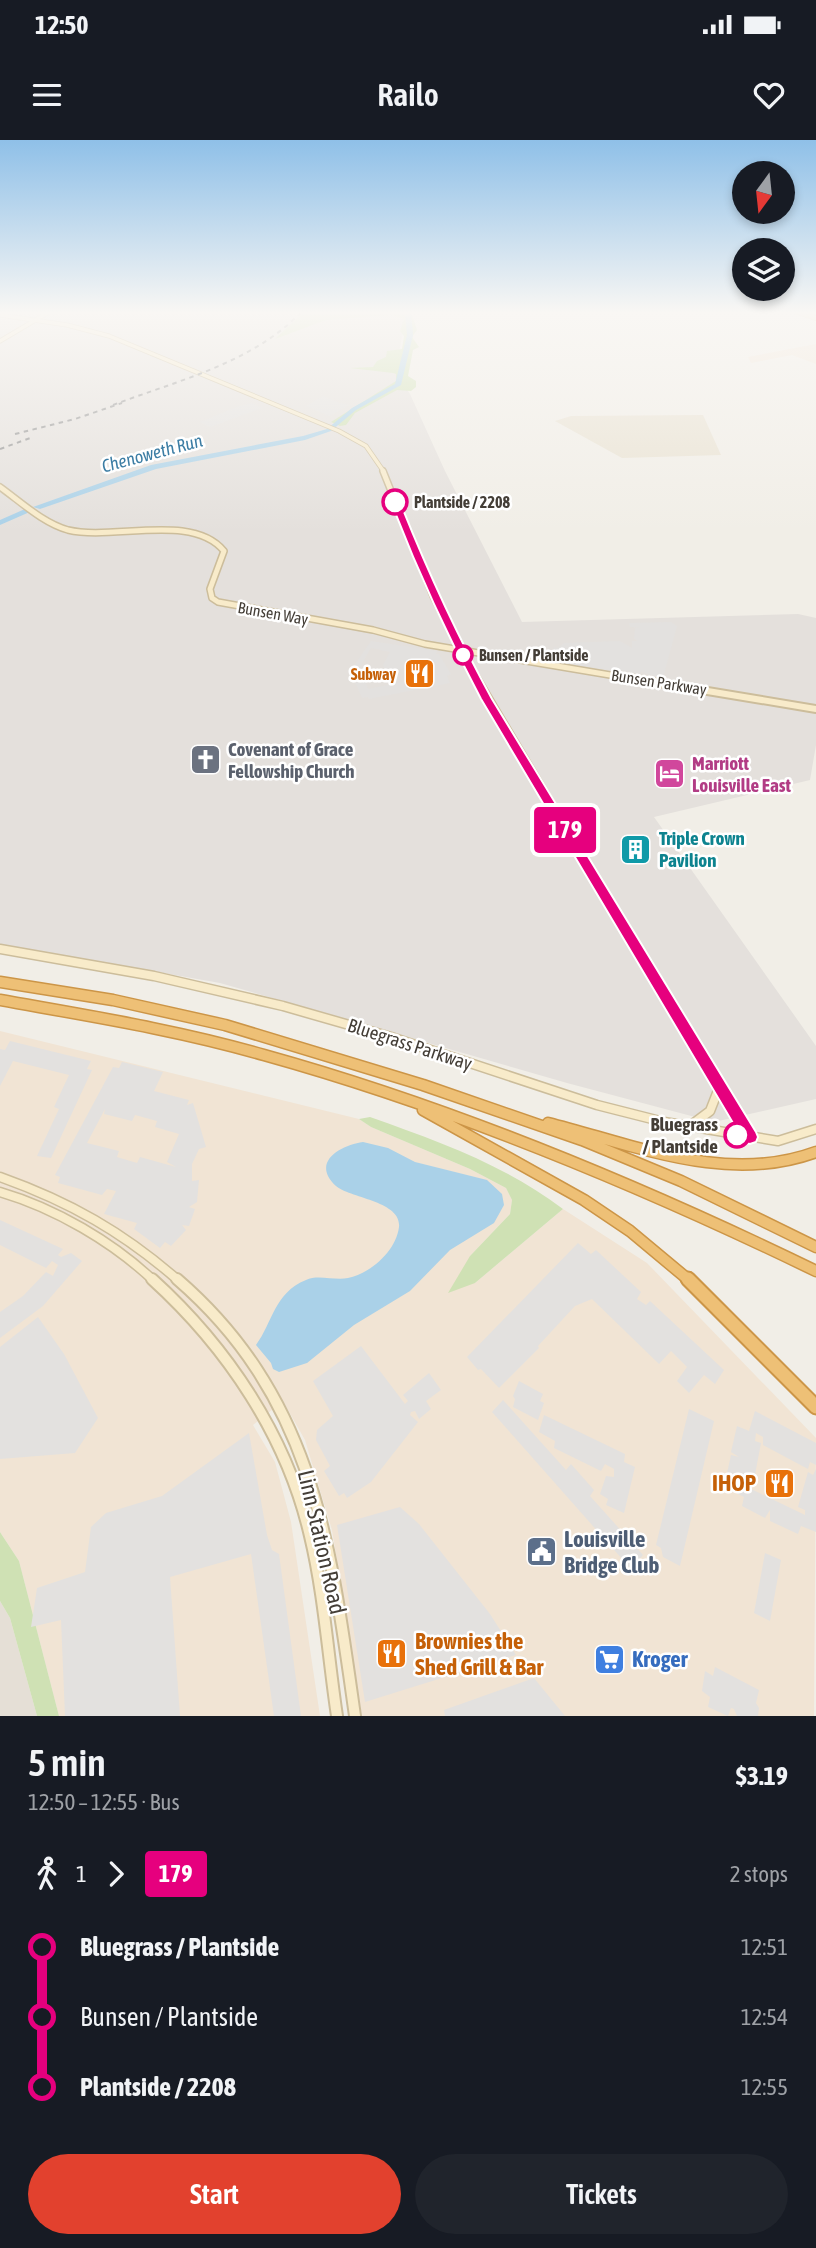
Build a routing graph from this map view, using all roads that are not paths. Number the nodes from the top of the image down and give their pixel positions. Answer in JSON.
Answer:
{"nodes":[{"id":1,"x":231,"y":386,"type":"edge"},
{"id":2,"x":0,"y":487,"type":"edge"},
{"id":3,"x":460,"y":650,"type":"junction"},
{"id":4,"x":816,"y":709,"type":"edge"},
{"id":5,"x":0,"y":949,"type":"edge"},
{"id":6,"x":0,"y":982,"type":"edge"},
{"id":7,"x":0,"y":1000,"type":"edge"},
{"id":8,"x":719,"y":1088,"type":"junction"},
{"id":9,"x":416,"y":1105,"type":"junction"},
{"id":10,"x":500,"y":1112,"type":"junction"},
{"id":11,"x":689,"y":1126,"type":"junction"},
{"id":12,"x":816,"y":1129,"type":"edge"},
{"id":13,"x":750,"y":1137,"type":"junction"},
{"id":14,"x":816,"y":1152,"type":"edge"},
{"id":15,"x":0,"y":1177,"type":"edge"},
{"id":16,"x":0,"y":1192,"type":"edge"},
{"id":17,"x":816,"y":1247,"type":"edge"},
{"id":18,"x":816,"y":1270,"type":"edge"},
{"id":19,"x":816,"y":1407,"type":"edge"},
{"id":20,"x":337,"y":1716,"type":"edge"},
{"id":21,"x":355,"y":1716,"type":"edge"}],
"edges":[{"from":1,"to":3,"type":"street"},
{"from":2,"to":3,"type":"street","name":"Bunsen Way"},
{"from":3,"to":4,"type":"street","name":"Bunsen Parkway"},
{"from":3,"to":8,"type":"street"},
{"from":5,"to":11,"type":"street","name":"Bluegrass Parkway"},
{"from":6,"to":10,"type":"highway"},
{"from":7,"to":9,"type":"highway"},
{"from":8,"to":11,"type":"street"},
{"from":8,"to":13,"type":"street"},
{"from":9,"to":18,"type":"highway"},
{"from":9,"to":19,"type":"highway"},
{"from":10,"to":14,"type":"highway"},
{"from":10,"to":17,"type":"highway"},
{"from":11,"to":13,"type":"street","name":"Bluegrass Parkway"},
{"from":12,"to":13,"type":"street","name":"Bluegrass Parkway"},
{"from":15,"to":21,"type":"street","name":"Linn Station Road"},
{"from":16,"to":20,"type":"street","name":"Linn Station Road"}]}
